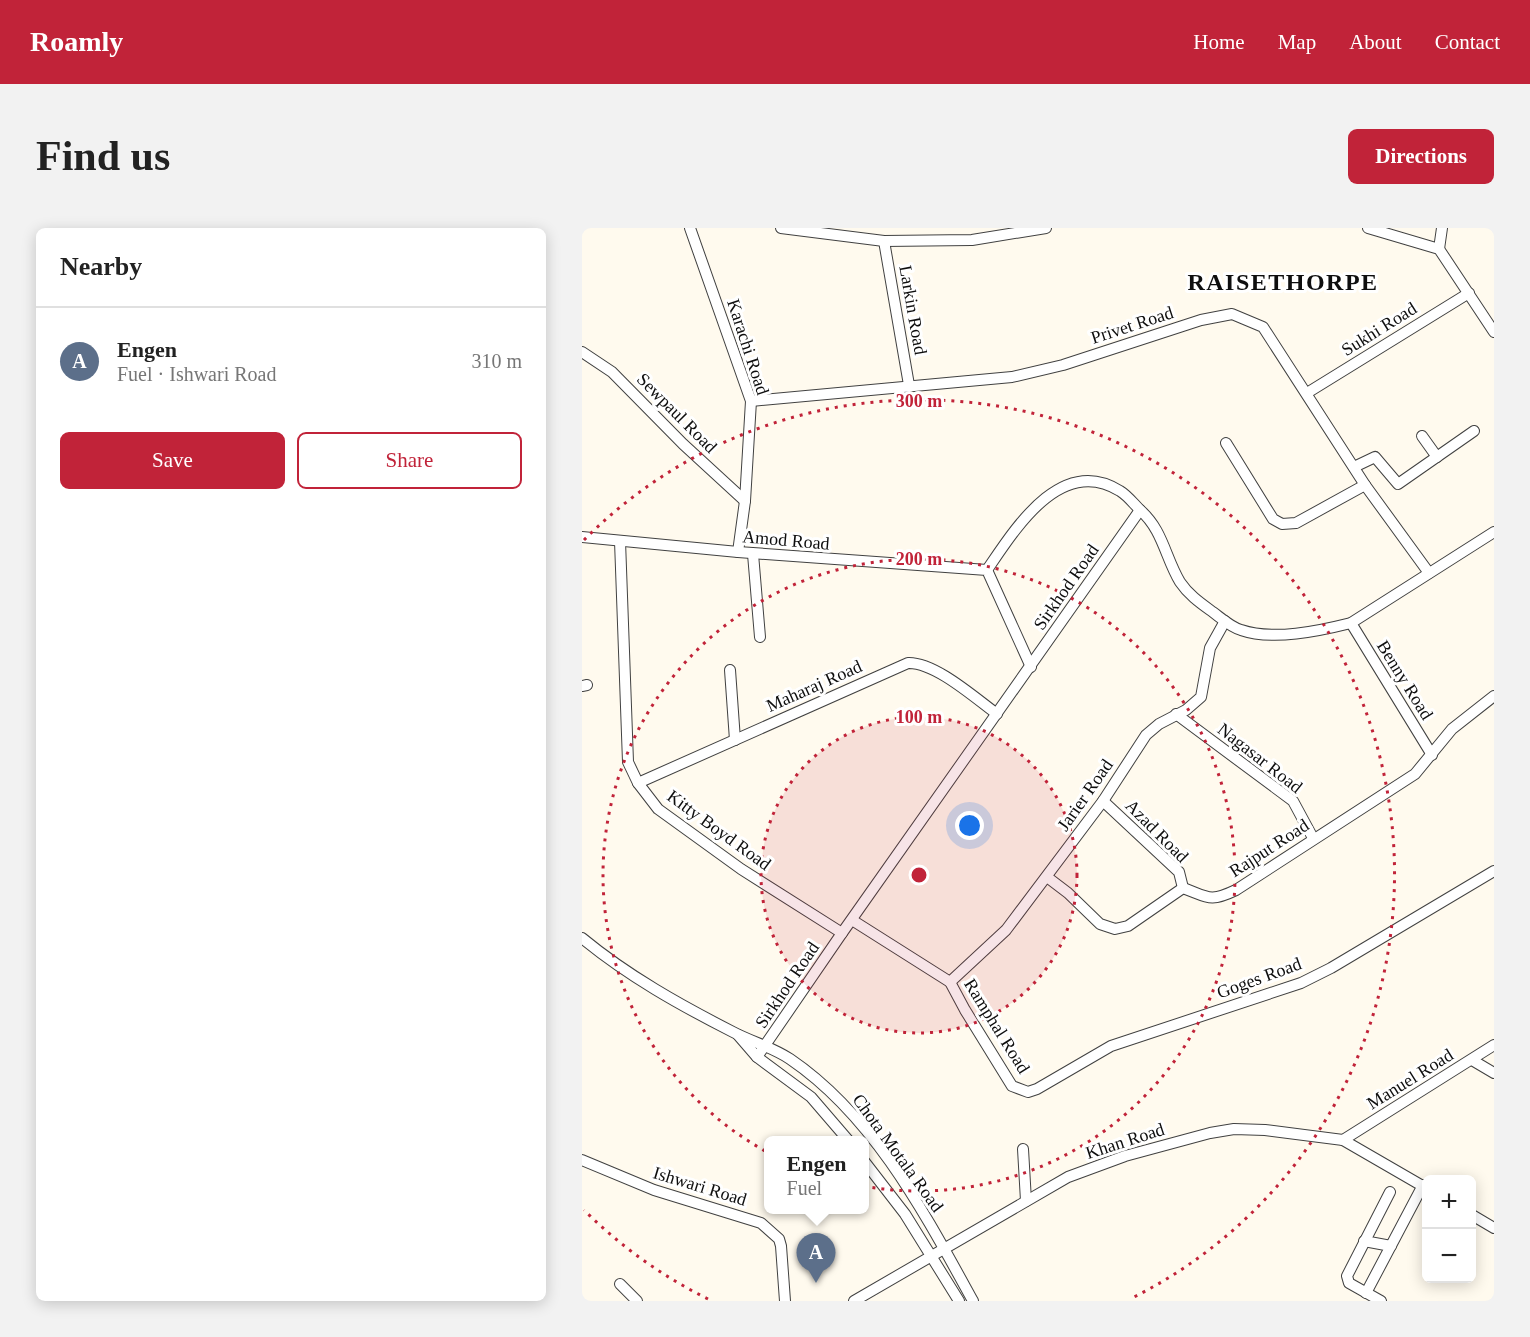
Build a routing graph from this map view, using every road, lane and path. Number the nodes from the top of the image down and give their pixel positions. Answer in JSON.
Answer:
{"nodes":[{"id":1,"x":690,"y":228,"type":"edge"},
{"id":2,"x":781,"y":228,"type":"edge"},
{"id":3,"x":1046,"y":228,"type":"edge"},
{"id":4,"x":1368,"y":228,"type":"edge"},
{"id":5,"x":1442,"y":228,"type":"edge"},
{"id":6,"x":847,"y":232,"type":"edge"},
{"id":7,"x":994,"y":232,"type":"edge"},
{"id":8,"x":884,"y":241,"type":"junction"},
{"id":9,"x":1439,"y":249,"type":"junction"},
{"id":10,"x":1469,"y":293,"type":"junction"},
{"id":11,"x":1494,"y":332,"type":"edge"},
{"id":12,"x":582,"y":352,"type":"edge"},
{"id":13,"x":909,"y":385,"type":"junction"},
{"id":14,"x":1307,"y":393,"type":"junction"},
{"id":15,"x":751,"y":401,"type":"junction"},
{"id":16,"x":1474,"y":431,"type":"dead end"},
{"id":17,"x":1422,"y":436,"type":"dead end"},
{"id":18,"x":1226,"y":443,"type":"dead end"},
{"id":19,"x":1437,"y":457,"type":"junction"},
{"id":20,"x":1354,"y":467,"type":"junction"},
{"id":21,"x":1365,"y":484,"type":"junction"},
{"id":22,"x":745,"y":501,"type":"junction"},
{"id":23,"x":1140,"y":510,"type":"junction"},
{"id":24,"x":1494,"y":532,"type":"edge"},
{"id":25,"x":582,"y":537,"type":"edge"},
{"id":26,"x":620,"y":541,"type":"junction"},
{"id":27,"x":738,"y":552,"type":"junction"},
{"id":28,"x":753,"y":554,"type":"junction"},
{"id":29,"x":987,"y":570,"type":"junction"},
{"id":30,"x":1429,"y":573,"type":"junction"},
{"id":31,"x":1225,"y":621,"type":"junction"},
{"id":32,"x":1351,"y":623,"type":"junction"},
{"id":33,"x":760,"y":637,"type":"dead end"},
{"id":34,"x":1031,"y":667,"type":"junction"},
{"id":35,"x":730,"y":670,"type":"dead end"},
{"id":36,"x":1494,"y":696,"type":"edge"},
{"id":37,"x":997,"y":714,"type":"junction"},
{"id":38,"x":1176,"y":714,"type":"junction"},
{"id":39,"x":735,"y":740,"type":"junction"},
{"id":40,"x":1432,"y":754,"type":"junction"},
{"id":41,"x":638,"y":783,"type":"junction"},
{"id":42,"x":1103,"y":801,"type":"junction"},
{"id":43,"x":1313,"y":838,"type":"junction"},
{"id":44,"x":1494,"y":870,"type":"edge"},
{"id":45,"x":1047,"y":877,"type":"junction"},
{"id":46,"x":1183,"y":888,"type":"junction"},
{"id":47,"x":852,"y":920,"type":"junction"},
{"id":48,"x":842,"y":933,"type":"junction"},
{"id":49,"x":582,"y":938,"type":"edge"},
{"id":50,"x":950,"y":982,"type":"junction"},
{"id":51,"x":738,"y":1034,"type":"junction"},
{"id":52,"x":766,"y":1045,"type":"junction"},
{"id":53,"x":1494,"y":1045,"type":"edge"},
{"id":54,"x":757,"y":1057,"type":"junction"},
{"id":55,"x":1472,"y":1060,"type":"junction"},
{"id":56,"x":1494,"y":1073,"type":"edge"},
{"id":57,"x":1024,"y":1091,"type":"joint"},
{"id":58,"x":844,"y":1136,"type":"edge"},
{"id":59,"x":1343,"y":1140,"type":"junction"},
{"id":60,"x":1023,"y":1149,"type":"dead end"},
{"id":61,"x":582,"y":1160,"type":"edge"},
{"id":62,"x":869,"y":1167,"type":"edge"},
{"id":63,"x":1422,"y":1184,"type":"edge"},
{"id":64,"x":1422,"y":1191,"type":"edge"},
{"id":65,"x":1390,"y":1192,"type":"dead end"},
{"id":66,"x":1026,"y":1201,"type":"junction"},
{"id":67,"x":1476,"y":1217,"type":"edge"},
{"id":68,"x":1494,"y":1228,"type":"edge"},
{"id":69,"x":1364,"y":1242,"type":"junction"},
{"id":70,"x":1391,"y":1246,"type":"junction"},
{"id":71,"x":945,"y":1247,"type":"junction"},
{"id":72,"x":931,"y":1257,"type":"junction"},
{"id":73,"x":620,"y":1284,"type":"dead end"},
{"id":74,"x":1366,"y":1293,"type":"junction"},
{"id":75,"x":637,"y":1301,"type":"edge"},
{"id":76,"x":785,"y":1301,"type":"edge"},
{"id":77,"x":854,"y":1301,"type":"edge"},
{"id":78,"x":959,"y":1301,"type":"edge"},
{"id":79,"x":973,"y":1301,"type":"edge"},
{"id":80,"x":1381,"y":1301,"type":"edge"}],
"edges":[{"from":1,"to":15,"type":"street","name":"Karachi Road"},
{"from":2,"to":6,"type":"street"},
{"from":3,"to":7,"type":"street"},
{"from":4,"to":9,"type":"street"},
{"from":5,"to":9,"type":"street"},
{"from":6,"to":8,"type":"street"},
{"from":7,"to":8,"type":"street"},
{"from":8,"to":13,"type":"street","name":"Larkin Road"},
{"from":9,"to":10,"type":"street"},
{"from":10,"to":11,"type":"street"},
{"from":10,"to":14,"type":"street","name":"Sukhi Road"},
{"from":12,"to":22,"type":"street","name":"Sewpaul Road"},
{"from":13,"to":14,"type":"street","name":"Privet Road"},
{"from":13,"to":15,"type":"street","name":"Privet Road"},
{"from":14,"to":20,"type":"street","name":"Privet Road"},
{"from":15,"to":22,"type":"street","name":"Karachi Road"},
{"from":16,"to":19,"type":"street"},
{"from":17,"to":19,"type":"street"},
{"from":18,"to":21,"type":"street"},
{"from":19,"to":20,"type":"street"},
{"from":20,"to":21,"type":"street","name":"Privet Road"},
{"from":21,"to":30,"type":"street","name":"Privet Road"},
{"from":22,"to":27,"type":"street","name":"Karachi Road"},
{"from":23,"to":29,"type":"street"},
{"from":23,"to":31,"type":"street"},
{"from":23,"to":34,"type":"street","name":"Sirkhod Road"},
{"from":24,"to":30,"type":"street"},
{"from":25,"to":26,"type":"street","name":"Amod Road"},
{"from":26,"to":27,"type":"street","name":"Amod Road"},
{"from":26,"to":41,"type":"street","name":"Kitty Boyd Road"},
{"from":27,"to":28,"type":"street","name":"Amod Road"},
{"from":28,"to":29,"type":"street","name":"Amod Road"},
{"from":28,"to":33,"type":"street"},
{"from":29,"to":34,"type":"street"},
{"from":30,"to":32,"type":"street"},
{"from":31,"to":32,"type":"street"},
{"from":31,"to":38,"type":"street","name":"Jarier Road"},
{"from":32,"to":40,"type":"street","name":"Benny Road"},
{"from":34,"to":37,"type":"street","name":"Sirkhod Road"},
{"from":35,"to":39,"type":"street"},
{"from":36,"to":40,"type":"street","name":"Rajput Road"},
{"from":37,"to":39,"type":"street","name":"Maharaj Road"},
{"from":37,"to":47,"type":"street","name":"Sirkhod Road"},
{"from":38,"to":42,"type":"street","name":"Jarier Road"},
{"from":38,"to":43,"type":"street","name":"Nagasar Road"},
{"from":39,"to":41,"type":"street","name":"Maharaj Road"},
{"from":40,"to":43,"type":"street","name":"Rajput Road"},
{"from":41,"to":48,"type":"street","name":"Kitty Boyd Road"},
{"from":42,"to":45,"type":"street","name":"Jarier Road"},
{"from":42,"to":46,"type":"street","name":"Azad Road"},
{"from":43,"to":46,"type":"street","name":"Rajput Road"},
{"from":44,"to":57,"type":"street","name":"Goges Road"},
{"from":45,"to":46,"type":"street"},
{"from":45,"to":50,"type":"street","name":"Jarier Road"},
{"from":47,"to":48,"type":"street","name":"Sirkhod Road"},
{"from":47,"to":50,"type":"street","name":"Ramphal Road"},
{"from":48,"to":52,"type":"street","name":"Sirkhod Road"},
{"from":49,"to":51,"type":"street","name":"Chota Motala Road"},
{"from":50,"to":57,"type":"street","name":"Ramphal Road"},
{"from":51,"to":52,"type":"street","name":"Chota Motala Road"},
{"from":51,"to":54,"type":"street","name":"Chota Motala Road"},
{"from":52,"to":54,"type":"street","name":"Sirkhod Road"},
{"from":52,"to":71,"type":"street","name":"Chota Motala Road"},
{"from":53,"to":55,"type":"street","name":"Manuel Road"},
{"from":54,"to":58,"type":"street","name":"Chota Motala Road"},
{"from":55,"to":56,"type":"street"},
{"from":55,"to":59,"type":"street","name":"Manuel Road"},
{"from":59,"to":63,"type":"street","name":"Khan Road"},
{"from":59,"to":66,"type":"street","name":"Khan Road"},
{"from":60,"to":66,"type":"street"},
{"from":61,"to":76,"type":"street","name":"Ishwari Road"},
{"from":62,"to":72,"type":"street","name":"Chota Motala Road"},
{"from":64,"to":70,"type":"street"},
{"from":65,"to":69,"type":"street"},
{"from":66,"to":71,"type":"street","name":"Khan Road"},
{"from":67,"to":68,"type":"street"},
{"from":69,"to":70,"type":"street"},
{"from":69,"to":74,"type":"street"},
{"from":70,"to":74,"type":"street"},
{"from":71,"to":72,"type":"street","name":"Khan Road"},
{"from":71,"to":79,"type":"street","name":"Chota Motala Road"},
{"from":72,"to":77,"type":"street","name":"Khan Road"},
{"from":72,"to":78,"type":"street","name":"Chota Motala Road"},
{"from":73,"to":75,"type":"street"},
{"from":74,"to":80,"type":"street"}]}
